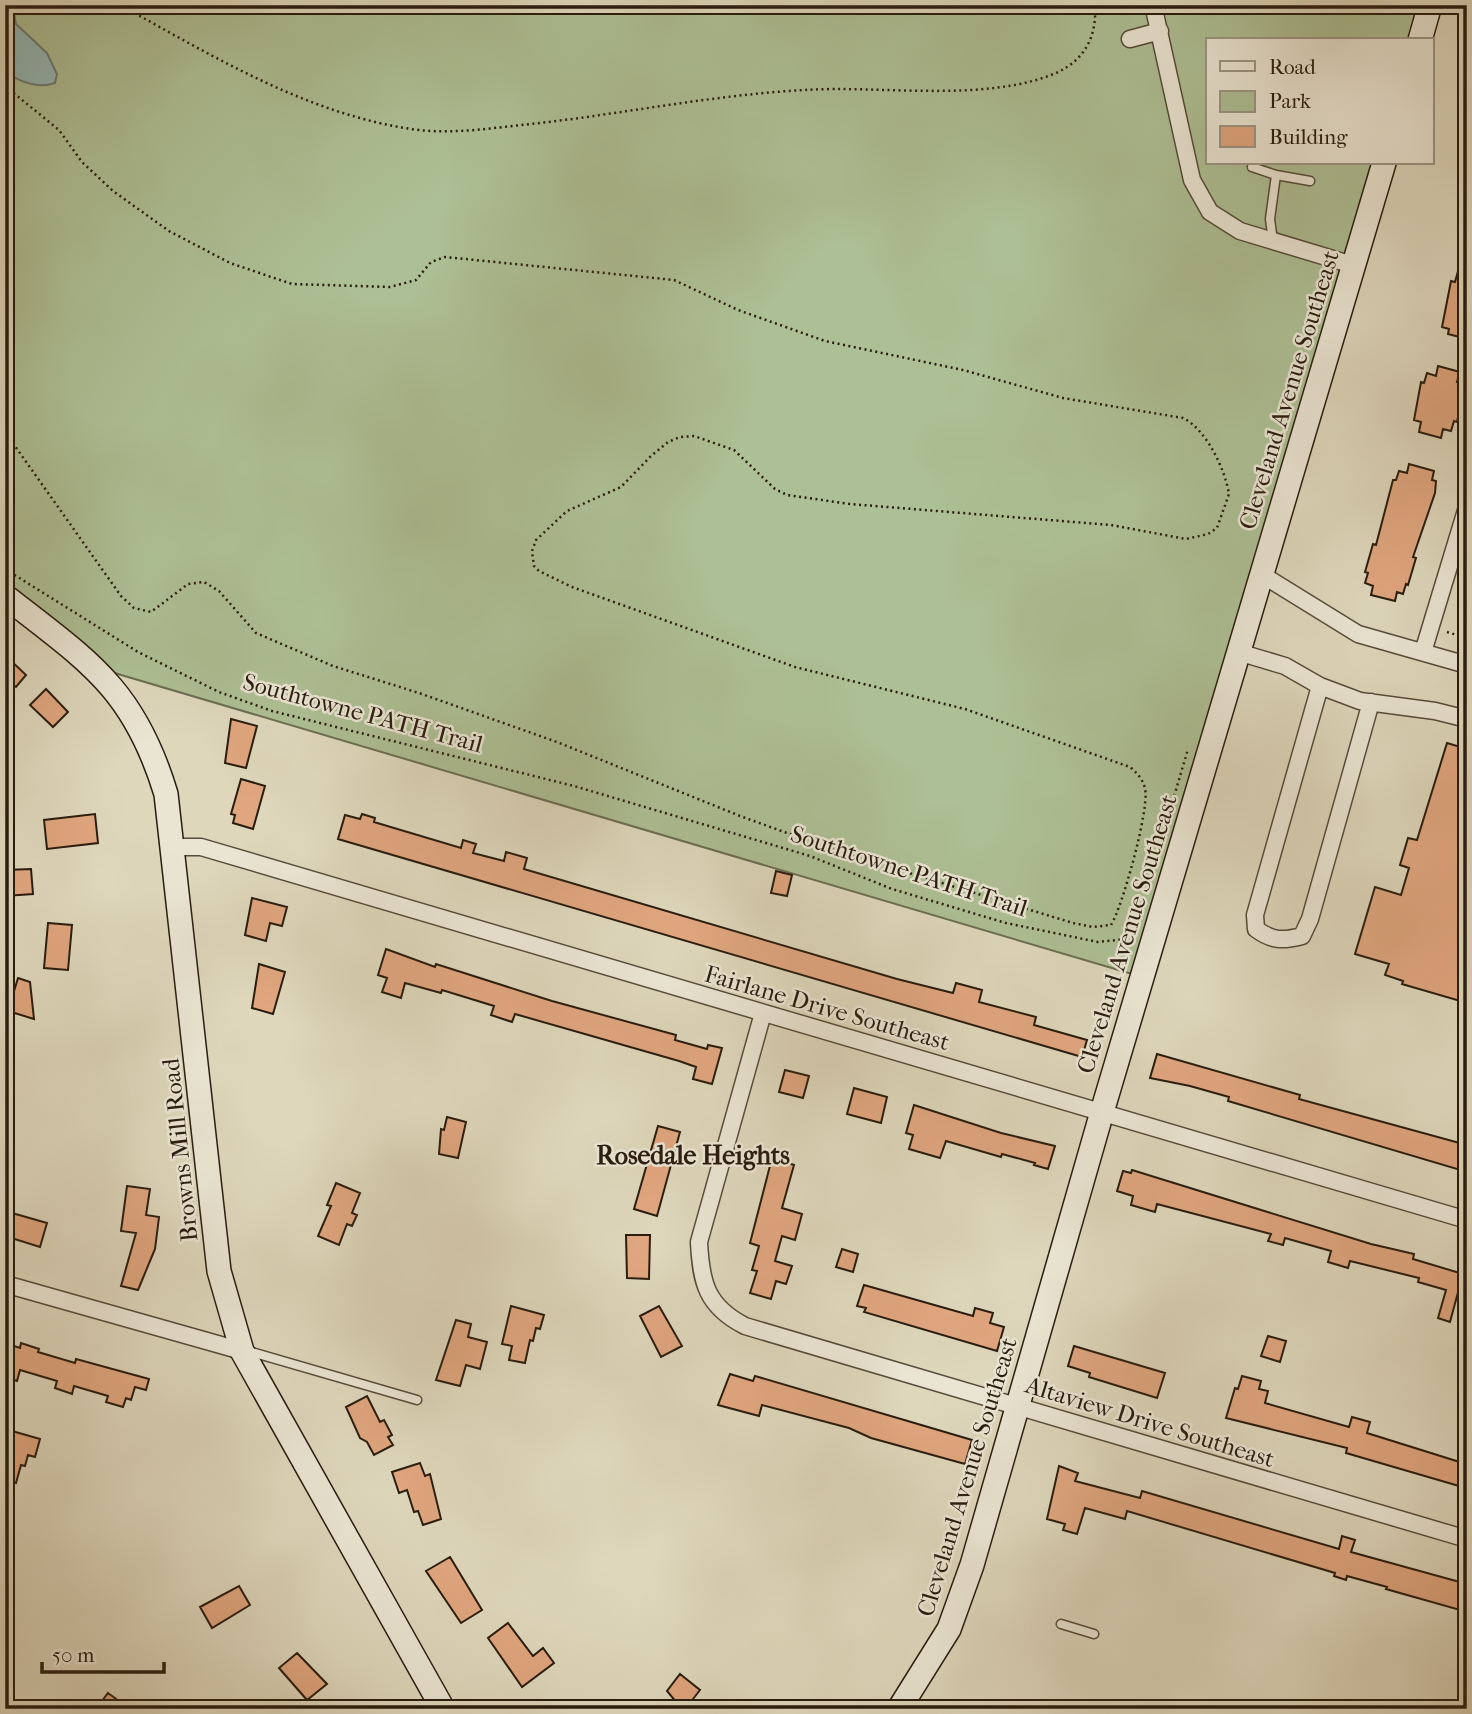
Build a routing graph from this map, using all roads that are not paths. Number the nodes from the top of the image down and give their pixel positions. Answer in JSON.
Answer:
{"nodes":[{"id":1,"x":1430,"y":5,"type":"edge"},
{"id":2,"x":1154,"y":9,"type":"dead end"},
{"id":3,"x":1160,"y":31,"type":"junction"},
{"id":4,"x":1421,"y":38,"type":"edge"},
{"id":5,"x":1130,"y":39,"type":"dead end"},
{"id":6,"x":1384,"y":164,"type":"edge"},
{"id":7,"x":1252,"y":167,"type":"dead end"},
{"id":8,"x":1276,"y":174,"type":"junction"},
{"id":9,"x":1310,"y":181,"type":"dead end"},
{"id":10,"x":1273,"y":241,"type":"junction"},
{"id":11,"x":1353,"y":265,"type":"junction"},
{"id":12,"x":1467,"y":507,"type":"edge"},
{"id":13,"x":1261,"y":574,"type":"junction"},
{"id":14,"x":5,"y":596,"type":"edge"},
{"id":15,"x":1238,"y":652,"type":"junction"},
{"id":16,"x":1423,"y":652,"type":"junction"},
{"id":17,"x":1467,"y":665,"type":"edge"},
{"id":18,"x":1320,"y":686,"type":"junction"},
{"id":19,"x":1371,"y":702,"type":"junction"},
{"id":20,"x":1467,"y":719,"type":"edge"},
{"id":21,"x":173,"y":847,"type":"junction"},
{"id":22,"x":763,"y":1013,"type":"junction"},
{"id":23,"x":1102,"y":1112,"type":"junction"},
{"id":24,"x":1467,"y":1220,"type":"edge"},
{"id":25,"x":5,"y":1284,"type":"edge"},
{"id":26,"x":242,"y":1350,"type":"junction"},
{"id":27,"x":417,"y":1400,"type":"dead end"},
{"id":28,"x":1018,"y":1406,"type":"junction"},
{"id":29,"x":1467,"y":1539,"type":"edge"},
{"id":30,"x":1061,"y":1624,"type":"dead end"},
{"id":31,"x":1094,"y":1634,"type":"dead end"},
{"id":32,"x":443,"y":1709,"type":"edge"},
{"id":33,"x":899,"y":1709,"type":"edge"}],
"edges":[{"from":1,"to":4,"type":"main road"},
{"from":2,"to":3,"type":"street"},
{"from":3,"to":5,"type":"street"},
{"from":3,"to":10,"type":"street"},
{"from":6,"to":11,"type":"main road","name":"Cleveland Avenue Southeast"},
{"from":7,"to":8,"type":"lane"},
{"from":8,"to":9,"type":"lane"},
{"from":8,"to":10,"type":"lane"},
{"from":10,"to":11,"type":"street"},
{"from":11,"to":13,"type":"main road","name":"Cleveland Avenue Southeast"},
{"from":12,"to":16,"type":"street"},
{"from":13,"to":15,"type":"main road","name":"Cleveland Avenue Southeast"},
{"from":13,"to":16,"type":"street"},
{"from":14,"to":21,"type":"main road","name":"Browns Mill Road"},
{"from":15,"to":18,"type":"street"},
{"from":15,"to":23,"type":"main road","name":"Cleveland Avenue Southeast"},
{"from":16,"to":17,"type":"street"},
{"from":18,"to":19,"type":"street"},
{"from":18,"to":19,"type":"street"},
{"from":19,"to":20,"type":"street"},
{"from":21,"to":22,"type":"street","name":"Fairlane Drive Southeast"},
{"from":21,"to":26,"type":"main road","name":"Browns Mill Road"},
{"from":22,"to":23,"type":"street","name":"Fairlane Drive Southeast"},
{"from":22,"to":28,"type":"street","name":"Altaview Drive Southeast"},
{"from":23,"to":24,"type":"street","name":"Fairlane Drive Southeast"},
{"from":23,"to":28,"type":"main road","name":"Cleveland Avenue Southeast"},
{"from":25,"to":26,"type":"street"},
{"from":26,"to":27,"type":"lane"},
{"from":26,"to":32,"type":"main road","name":"Browns Mill Road"},
{"from":28,"to":29,"type":"street","name":"Altaview Drive Southeast"},
{"from":28,"to":33,"type":"main road","name":"Cleveland Avenue Southeast"},
{"from":30,"to":31,"type":"lane"}]}
